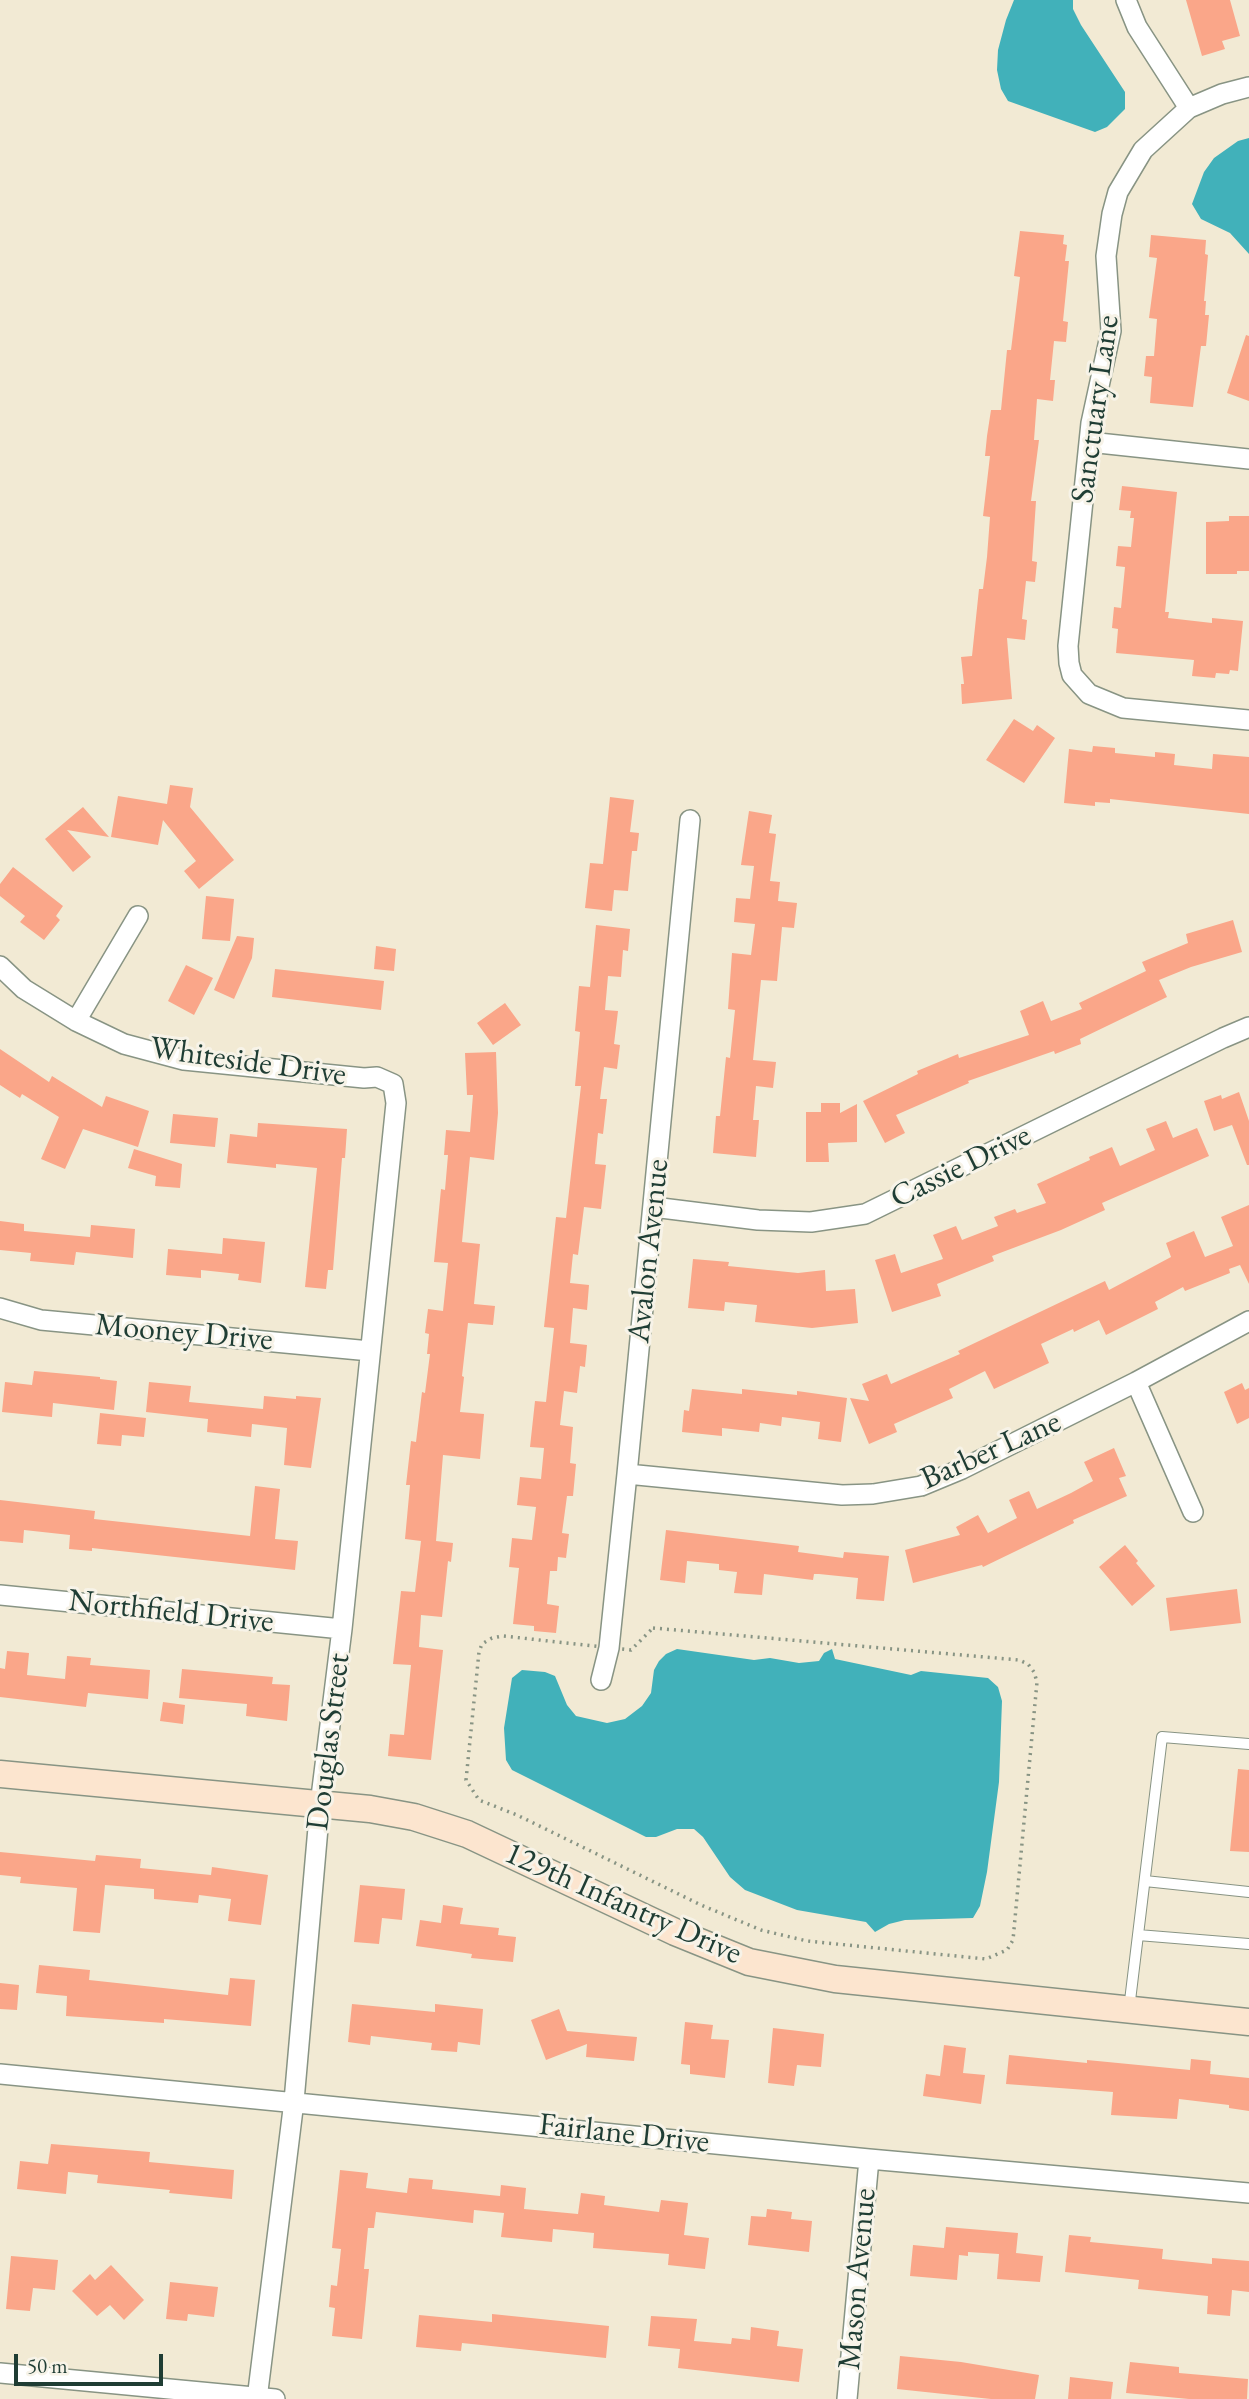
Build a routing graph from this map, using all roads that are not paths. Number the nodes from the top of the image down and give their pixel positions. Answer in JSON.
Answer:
{"nodes":[{"id":1,"x":1126,"y":0,"type":"edge"},
{"id":2,"x":1249,"y":87,"type":"edge"},
{"id":3,"x":1189,"y":108,"type":"junction"},
{"id":4,"x":1089,"y":442,"type":"junction"},
{"id":5,"x":1249,"y":459,"type":"edge"},
{"id":6,"x":1249,"y":720,"type":"edge"},
{"id":7,"x":690,"y":820,"type":"dead end"},
{"id":8,"x":138,"y":916,"type":"dead end"},
{"id":9,"x":0,"y":966,"type":"edge"},
{"id":10,"x":76,"y":1021,"type":"junction"},
{"id":11,"x":1249,"y":1027,"type":"edge"},
{"id":12,"x":393,"y":1084,"type":"joint"},
{"id":13,"x":653,"y":1207,"type":"junction"},
{"id":14,"x":0,"y":1308,"type":"edge"},
{"id":15,"x":1249,"y":1321,"type":"edge"},
{"id":16,"x":370,"y":1351,"type":"junction"},
{"id":17,"x":1136,"y":1382,"type":"junction"},
{"id":18,"x":627,"y":1474,"type":"junction"},
{"id":19,"x":1193,"y":1512,"type":"dead end"},
{"id":20,"x":0,"y":1595,"type":"edge"},
{"id":21,"x":342,"y":1629,"type":"junction"},
{"id":22,"x":601,"y":1680,"type":"dead end"},
{"id":23,"x":1249,"y":1744,"type":"edge"},
{"id":24,"x":0,"y":1774,"type":"edge"},
{"id":25,"x":320,"y":1805,"type":"junction"},
{"id":26,"x":1145,"y":1881,"type":"junction"},
{"id":27,"x":1249,"y":1892,"type":"edge"},
{"id":28,"x":1138,"y":1935,"type":"junction"},
{"id":29,"x":1249,"y":1944,"type":"edge"},
{"id":30,"x":1129,"y":2010,"type":"junction"},
{"id":31,"x":1249,"y":2022,"type":"edge"},
{"id":32,"x":0,"y":2074,"type":"edge"},
{"id":33,"x":294,"y":2101,"type":"junction"},
{"id":34,"x":869,"y":2159,"type":"junction"},
{"id":35,"x":1249,"y":2193,"type":"edge"},
{"id":36,"x":0,"y":2373,"type":"edge"},
{"id":37,"x":263,"y":2398,"type":"edge"},
{"id":38,"x":846,"y":2399,"type":"edge"}],
"edges":[{"from":1,"to":3,"type":"street"},
{"from":2,"to":3,"type":"street"},
{"from":3,"to":4,"type":"street","name":"Sanctuary Lane"},
{"from":4,"to":5,"type":"street"},
{"from":4,"to":6,"type":"street","name":"Sanctuary Lane"},
{"from":7,"to":13,"type":"street","name":"Avalon Avenue"},
{"from":8,"to":10,"type":"street"},
{"from":9,"to":10,"type":"street","name":"Whiteside Drive"},
{"from":10,"to":12,"type":"street","name":"Whiteside Drive"},
{"from":11,"to":13,"type":"street","name":"Cassie Drive"},
{"from":12,"to":16,"type":"street","name":"Douglas Street"},
{"from":13,"to":18,"type":"street","name":"Avalon Avenue"},
{"from":14,"to":16,"type":"street","name":"Mooney Drive"},
{"from":15,"to":17,"type":"street","name":"Barber Lane"},
{"from":16,"to":21,"type":"street","name":"Douglas Street"},
{"from":17,"to":18,"type":"street","name":"Barber Lane"},
{"from":17,"to":19,"type":"street"},
{"from":18,"to":22,"type":"street","name":"Avalon Avenue"},
{"from":20,"to":21,"type":"street","name":"Northfield Drive"},
{"from":21,"to":25,"type":"street","name":"Douglas Street"},
{"from":23,"to":26,"type":"lane"},
{"from":24,"to":25,"type":"street","name":"129th Infantry Drive"},
{"from":25,"to":30,"type":"street","name":"129th Infantry Drive"},
{"from":25,"to":33,"type":"street","name":"Douglas Street"},
{"from":26,"to":27,"type":"lane"},
{"from":26,"to":28,"type":"lane"},
{"from":28,"to":29,"type":"lane"},
{"from":28,"to":30,"type":"lane"},
{"from":30,"to":31,"type":"street","name":"129th Infantry Drive"},
{"from":32,"to":33,"type":"street","name":"Fairlane Drive"},
{"from":33,"to":34,"type":"street","name":"Fairlane Drive"},
{"from":33,"to":37,"type":"street","name":"Douglas Street"},
{"from":34,"to":35,"type":"street","name":"Fairlane Drive"},
{"from":34,"to":38,"type":"street","name":"Mason Avenue"},
{"from":36,"to":37,"type":"street"}]}
